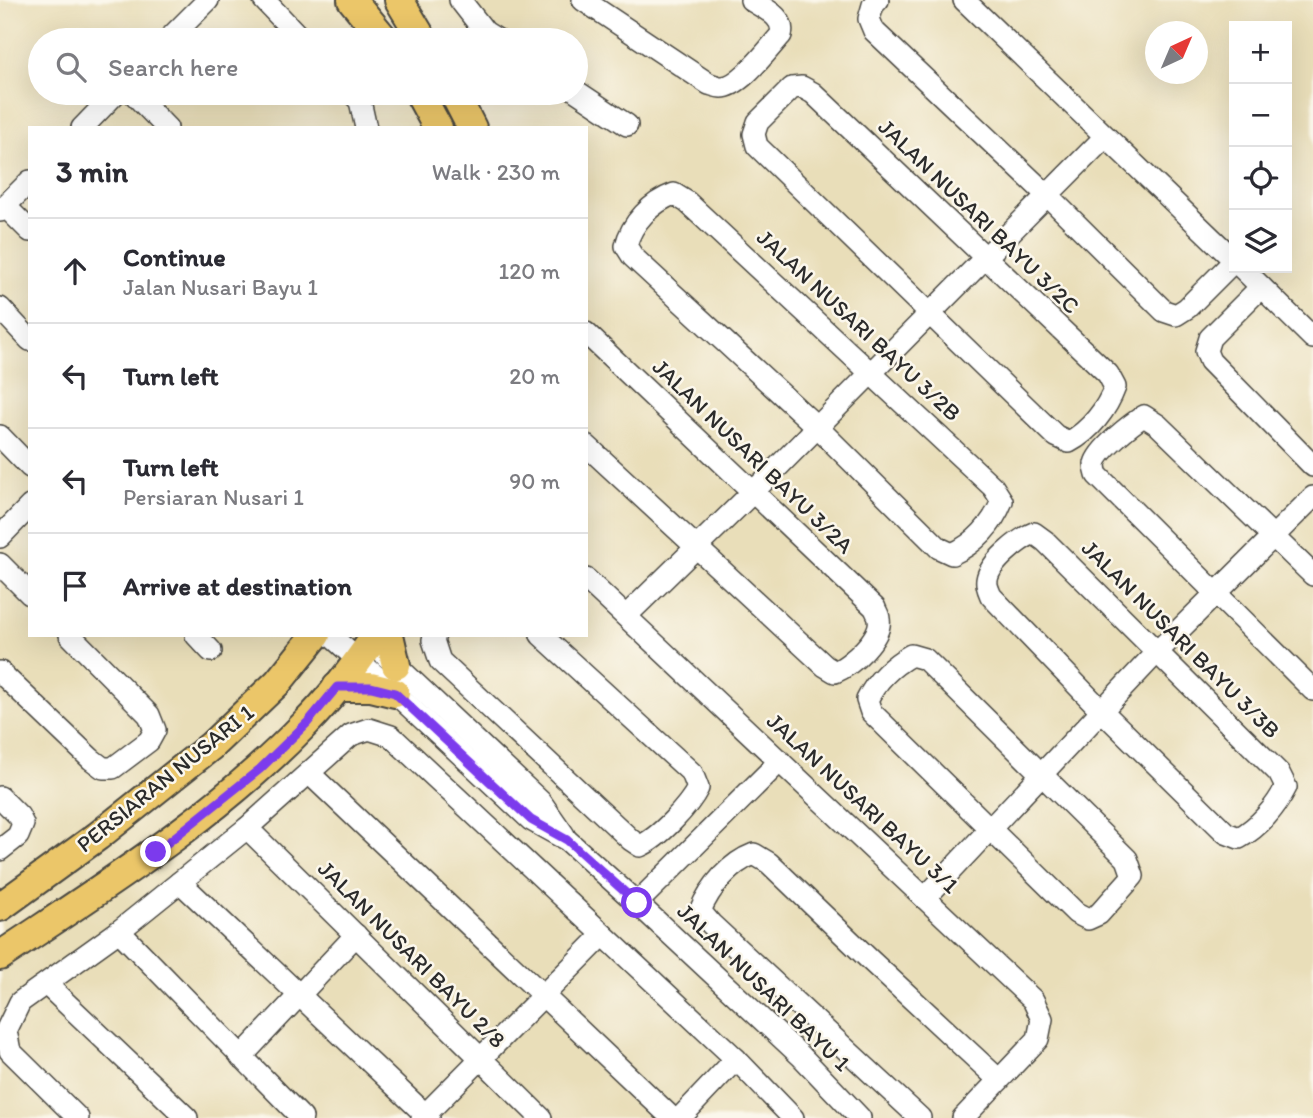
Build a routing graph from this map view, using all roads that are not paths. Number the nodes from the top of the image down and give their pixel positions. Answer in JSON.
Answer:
{"nodes":[{"id":1,"x":208,"y":0,"type":"edge"},
{"id":2,"x":264,"y":0,"type":"edge"},
{"id":3,"x":352,"y":0,"type":"edge"},
{"id":4,"x":399,"y":0,"type":"edge"},
{"id":5,"x":460,"y":0,"type":"edge"},
{"id":6,"x":583,"y":0,"type":"edge"},
{"id":7,"x":751,"y":0,"type":"edge"},
{"id":8,"x":878,"y":0,"type":"edge"},
{"id":9,"x":964,"y":0,"type":"edge"},
{"id":10,"x":180,"y":28,"type":"edge"},
{"id":11,"x":291,"y":28,"type":"edge"},
{"id":12,"x":375,"y":28,"type":"edge"},
{"id":13,"x":416,"y":28,"type":"edge"},
{"id":14,"x":482,"y":28,"type":"edge"},
{"id":15,"x":588,"y":99,"type":"edge"},
{"id":16,"x":104,"y":105,"type":"edge"},
{"id":17,"x":145,"y":105,"type":"edge"},
{"id":18,"x":361,"y":105,"type":"edge"},
{"id":19,"x":426,"y":105,"type":"edge"},
{"id":20,"x":460,"y":105,"type":"edge"},
{"id":21,"x":627,"y":125,"type":"dead end"},
{"id":22,"x":84,"y":126,"type":"edge"},
{"id":23,"x":165,"y":126,"type":"edge"},
{"id":24,"x":366,"y":126,"type":"edge"},
{"id":25,"x":437,"y":126,"type":"edge"},
{"id":26,"x":471,"y":126,"type":"edge"},
{"id":27,"x":1105,"y":137,"type":"junction"},
{"id":28,"x":28,"y":183,"type":"edge"},
{"id":29,"x":1047,"y":195,"type":"junction"},
{"id":30,"x":3,"y":209,"type":"edge"},
{"id":31,"x":28,"y":229,"type":"edge"},
{"id":32,"x":1229,"y":255,"type":"edge"},
{"id":33,"x":985,"y":258,"type":"junction"},
{"id":34,"x":1229,"y":265,"type":"edge"},
{"id":35,"x":1247,"y":273,"type":"edge"},
{"id":36,"x":1261,"y":287,"type":"junction"},
{"id":37,"x":0,"y":308,"type":"edge"},
{"id":38,"x":930,"y":313,"type":"junction"},
{"id":39,"x":588,"y":335,"type":"edge"},
{"id":40,"x":28,"y":338,"type":"edge"},
{"id":41,"x":1313,"y":338,"type":"edge"},
{"id":42,"x":871,"y":371,"type":"junction"},
{"id":43,"x":817,"y":427,"type":"junction"},
{"id":44,"x":0,"y":436,"type":"edge"},
{"id":45,"x":588,"y":447,"type":"edge"},
{"id":46,"x":28,"y":465,"type":"edge"},
{"id":47,"x":1313,"y":466,"type":"edge"},
{"id":48,"x":753,"y":492,"type":"junction"},
{"id":49,"x":1313,"y":497,"type":"edge"},
{"id":50,"x":28,"y":508,"type":"edge"},
{"id":51,"x":1272,"y":535,"type":"junction"},
{"id":52,"x":0,"y":537,"type":"edge"},
{"id":53,"x":697,"y":546,"type":"junction"},
{"id":54,"x":0,"y":564,"type":"edge"},
{"id":55,"x":1313,"y":575,"type":"edge"},
{"id":56,"x":588,"y":581,"type":"edge"},
{"id":57,"x":28,"y":592,"type":"edge"},
{"id":58,"x":1216,"y":592,"type":"junction"},
{"id":59,"x":626,"y":616,"type":"junction"},
{"id":60,"x":72,"y":637,"type":"edge"},
{"id":61,"x":198,"y":637,"type":"edge"},
{"id":62,"x":314,"y":637,"type":"edge"},
{"id":63,"x":344,"y":637,"type":"edge"},
{"id":64,"x":434,"y":637,"type":"edge"},
{"id":65,"x":543,"y":637,"type":"edge"},
{"id":66,"x":372,"y":641,"type":"edge"},
{"id":67,"x":211,"y":651,"type":"dead end"},
{"id":68,"x":1156,"y":653,"type":"junction"},
{"id":69,"x":0,"y":672,"type":"edge"},
{"id":70,"x":396,"y":679,"type":"junction"},
{"id":71,"x":337,"y":687,"type":"junction"},
{"id":72,"x":1313,"y":690,"type":"edge"},
{"id":73,"x":1102,"y":711,"type":"junction"},
{"id":74,"x":780,"y":761,"type":"junction"},
{"id":75,"x":309,"y":773,"type":"junction"},
{"id":76,"x":1040,"y":774,"type":"junction"},
{"id":77,"x":0,"y":797,"type":"edge"},
{"id":78,"x":247,"y":828,"type":"junction"},
{"id":79,"x":991,"y":829,"type":"junction"},
{"id":80,"x":0,"y":850,"type":"edge"},
{"id":81,"x":180,"y":882,"type":"junction"},
{"id":82,"x":925,"y":898,"type":"junction"},
{"id":83,"x":637,"y":903,"type":"junction"},
{"id":84,"x":0,"y":907,"type":"edge"},
{"id":85,"x":119,"y":931,"type":"junction"},
{"id":86,"x":356,"y":935,"type":"junction"},
{"id":87,"x":603,"y":935,"type":"junction"},
{"id":88,"x":0,"y":956,"type":"edge"},
{"id":89,"x":46,"y":984,"type":"junction"},
{"id":90,"x":300,"y":996,"type":"junction"},
{"id":91,"x":542,"y":996,"type":"junction"},
{"id":92,"x":241,"y":1057,"type":"junction"},
{"id":93,"x":481,"y":1059,"type":"junction"},
{"id":94,"x":736,"y":1059,"type":"junction"},
{"id":95,"x":999,"y":1080,"type":"junction"},
{"id":96,"x":426,"y":1117,"type":"edge"},
{"id":97,"x":78,"y":1118,"type":"edge"},
{"id":98,"x":185,"y":1118,"type":"edge"},
{"id":99,"x":302,"y":1118,"type":"edge"},
{"id":100,"x":541,"y":1118,"type":"edge"},
{"id":101,"x":672,"y":1118,"type":"edge"},
{"id":102,"x":680,"y":1118,"type":"edge"},
{"id":103,"x":793,"y":1118,"type":"edge"},
{"id":104,"x":860,"y":1118,"type":"edge"},
{"id":105,"x":920,"y":1118,"type":"edge"},
{"id":106,"x":963,"y":1118,"type":"edge"}],
"edges":[{"from":1,"to":10,"type":"street"},
{"from":2,"to":11,"type":"street"},
{"from":3,"to":12,"type":"main road"},
{"from":4,"to":13,"type":"main road"},
{"from":5,"to":14,"type":"street"},
{"from":6,"to":7,"type":"street"},
{"from":8,"to":29,"type":"street"},
{"from":9,"to":27,"type":"street"},
{"from":15,"to":21,"type":"street"},
{"from":16,"to":22,"type":"street"},
{"from":17,"to":23,"type":"street"},
{"from":18,"to":24,"type":"street"},
{"from":19,"to":25,"type":"main road"},
{"from":20,"to":26,"type":"main road"},
{"from":27,"to":29,"type":"street"},
{"from":27,"to":32,"type":"street"},
{"from":28,"to":30,"type":"street"},
{"from":29,"to":33,"type":"street"},
{"from":29,"to":34,"type":"street"},
{"from":30,"to":31,"type":"street"},
{"from":33,"to":38,"type":"street"},
{"from":33,"to":38,"type":"street","name":"JALAN NUSARI BAYU 3/2C"},
{"from":33,"to":38,"type":"street","name":"JALAN NUSARI BAYU 3/2C"},
{"from":35,"to":36,"type":"street"},
{"from":36,"to":41,"type":"street"},
{"from":36,"to":47,"type":"street"},
{"from":37,"to":40,"type":"street"},
{"from":38,"to":42,"type":"street"},
{"from":39,"to":48,"type":"street","name":"JALAN NUSARI BAYU 3/2A"},
{"from":42,"to":43,"type":"street"},
{"from":42,"to":43,"type":"street","name":"JALAN NUSARI BAYU 3/2B"},
{"from":42,"to":43,"type":"street","name":"JALAN NUSARI BAYU 3/2B"},
{"from":43,"to":48,"type":"street"},
{"from":44,"to":46,"type":"street"},
{"from":45,"to":53,"type":"street"},
{"from":48,"to":53,"type":"street"},
{"from":48,"to":53,"type":"street","name":"JALAN NUSARI BAYU 3/2A"},
{"from":49,"to":51,"type":"street"},
{"from":50,"to":52,"type":"street"},
{"from":51,"to":55,"type":"street"},
{"from":51,"to":58,"type":"street"},
{"from":51,"to":58,"type":"street"},
{"from":53,"to":59,"type":"street"},
{"from":54,"to":57,"type":"street"},
{"from":56,"to":59,"type":"street","name":"JALAN NUSARI BAYU 3/1"},
{"from":58,"to":68,"type":"street"},
{"from":58,"to":72,"type":"street"},
{"from":59,"to":74,"type":"street","name":"JALAN NUSARI BAYU 3/1"},
{"from":60,"to":69,"type":"street"},
{"from":61,"to":67,"type":"street"},
{"from":62,"to":84,"type":"main road","name":"PERSIARAN NUSARI 1"},
{"from":63,"to":66,"type":"street","name":"JALAN NUSARI BAYU 1"},
{"from":64,"to":65,"type":"street"},
{"from":66,"to":70,"type":"main road"},
{"from":66,"to":70,"type":"street","name":"JALAN NUSARI BAYU 1"},
{"from":66,"to":71,"type":"main road","name":"PERSIARAN NUSARI 1"},
{"from":68,"to":73,"type":"street"},
{"from":68,"to":73,"type":"street","name":"JALAN NUSARI BAYU 3/3B"},
{"from":68,"to":73,"type":"street","name":"JALAN NUSARI BAYU 3/3B"},
{"from":70,"to":71,"type":"main road"},
{"from":70,"to":83,"type":"street","name":"JALAN NUSARI BAYU 1"},
{"from":71,"to":88,"type":"main road","name":"PERSIARAN NUSARI 1"},
{"from":73,"to":76,"type":"street"},
{"from":74,"to":82,"type":"street","name":"JALAN NUSARI BAYU 3/1"},
{"from":74,"to":83,"type":"street"},
{"from":75,"to":78,"type":"street"},
{"from":75,"to":87,"type":"street"},
{"from":75,"to":91,"type":"street"},
{"from":76,"to":79,"type":"street"},
{"from":76,"to":79,"type":"street"},
{"from":76,"to":79,"type":"street"},
{"from":77,"to":80,"type":"street"},
{"from":78,"to":81,"type":"street"},
{"from":78,"to":86,"type":"street","name":"JALAN NUSARI BAYU 2/8"},
{"from":79,"to":82,"type":"street"},
{"from":81,"to":85,"type":"street"},
{"from":81,"to":90,"type":"street"},
{"from":82,"to":95,"type":"street","name":"JALAN NUSARI BAYU 3/1"},
{"from":83,"to":104,"type":"street","name":"JALAN NUSARI BAYU 1"},
{"from":85,"to":89,"type":"street"},
{"from":85,"to":92,"type":"street"},
{"from":86,"to":90,"type":"street"},
{"from":86,"to":93,"type":"street","name":"JALAN NUSARI BAYU 2/8"},
{"from":87,"to":91,"type":"street"},
{"from":87,"to":94,"type":"street"},
{"from":89,"to":97,"type":"street"},
{"from":89,"to":98,"type":"street"},
{"from":90,"to":92,"type":"street"},
{"from":90,"to":96,"type":"street"},
{"from":91,"to":93,"type":"street"},
{"from":91,"to":101,"type":"street"},
{"from":92,"to":99,"type":"street"},
{"from":93,"to":96,"type":"street"},
{"from":93,"to":100,"type":"street","name":"JALAN NUSARI BAYU 2/8"},
{"from":94,"to":102,"type":"street"},
{"from":94,"to":103,"type":"street"},
{"from":95,"to":105,"type":"street"},
{"from":95,"to":106,"type":"street","name":"JALAN NUSARI BAYU 3/1"}]}
